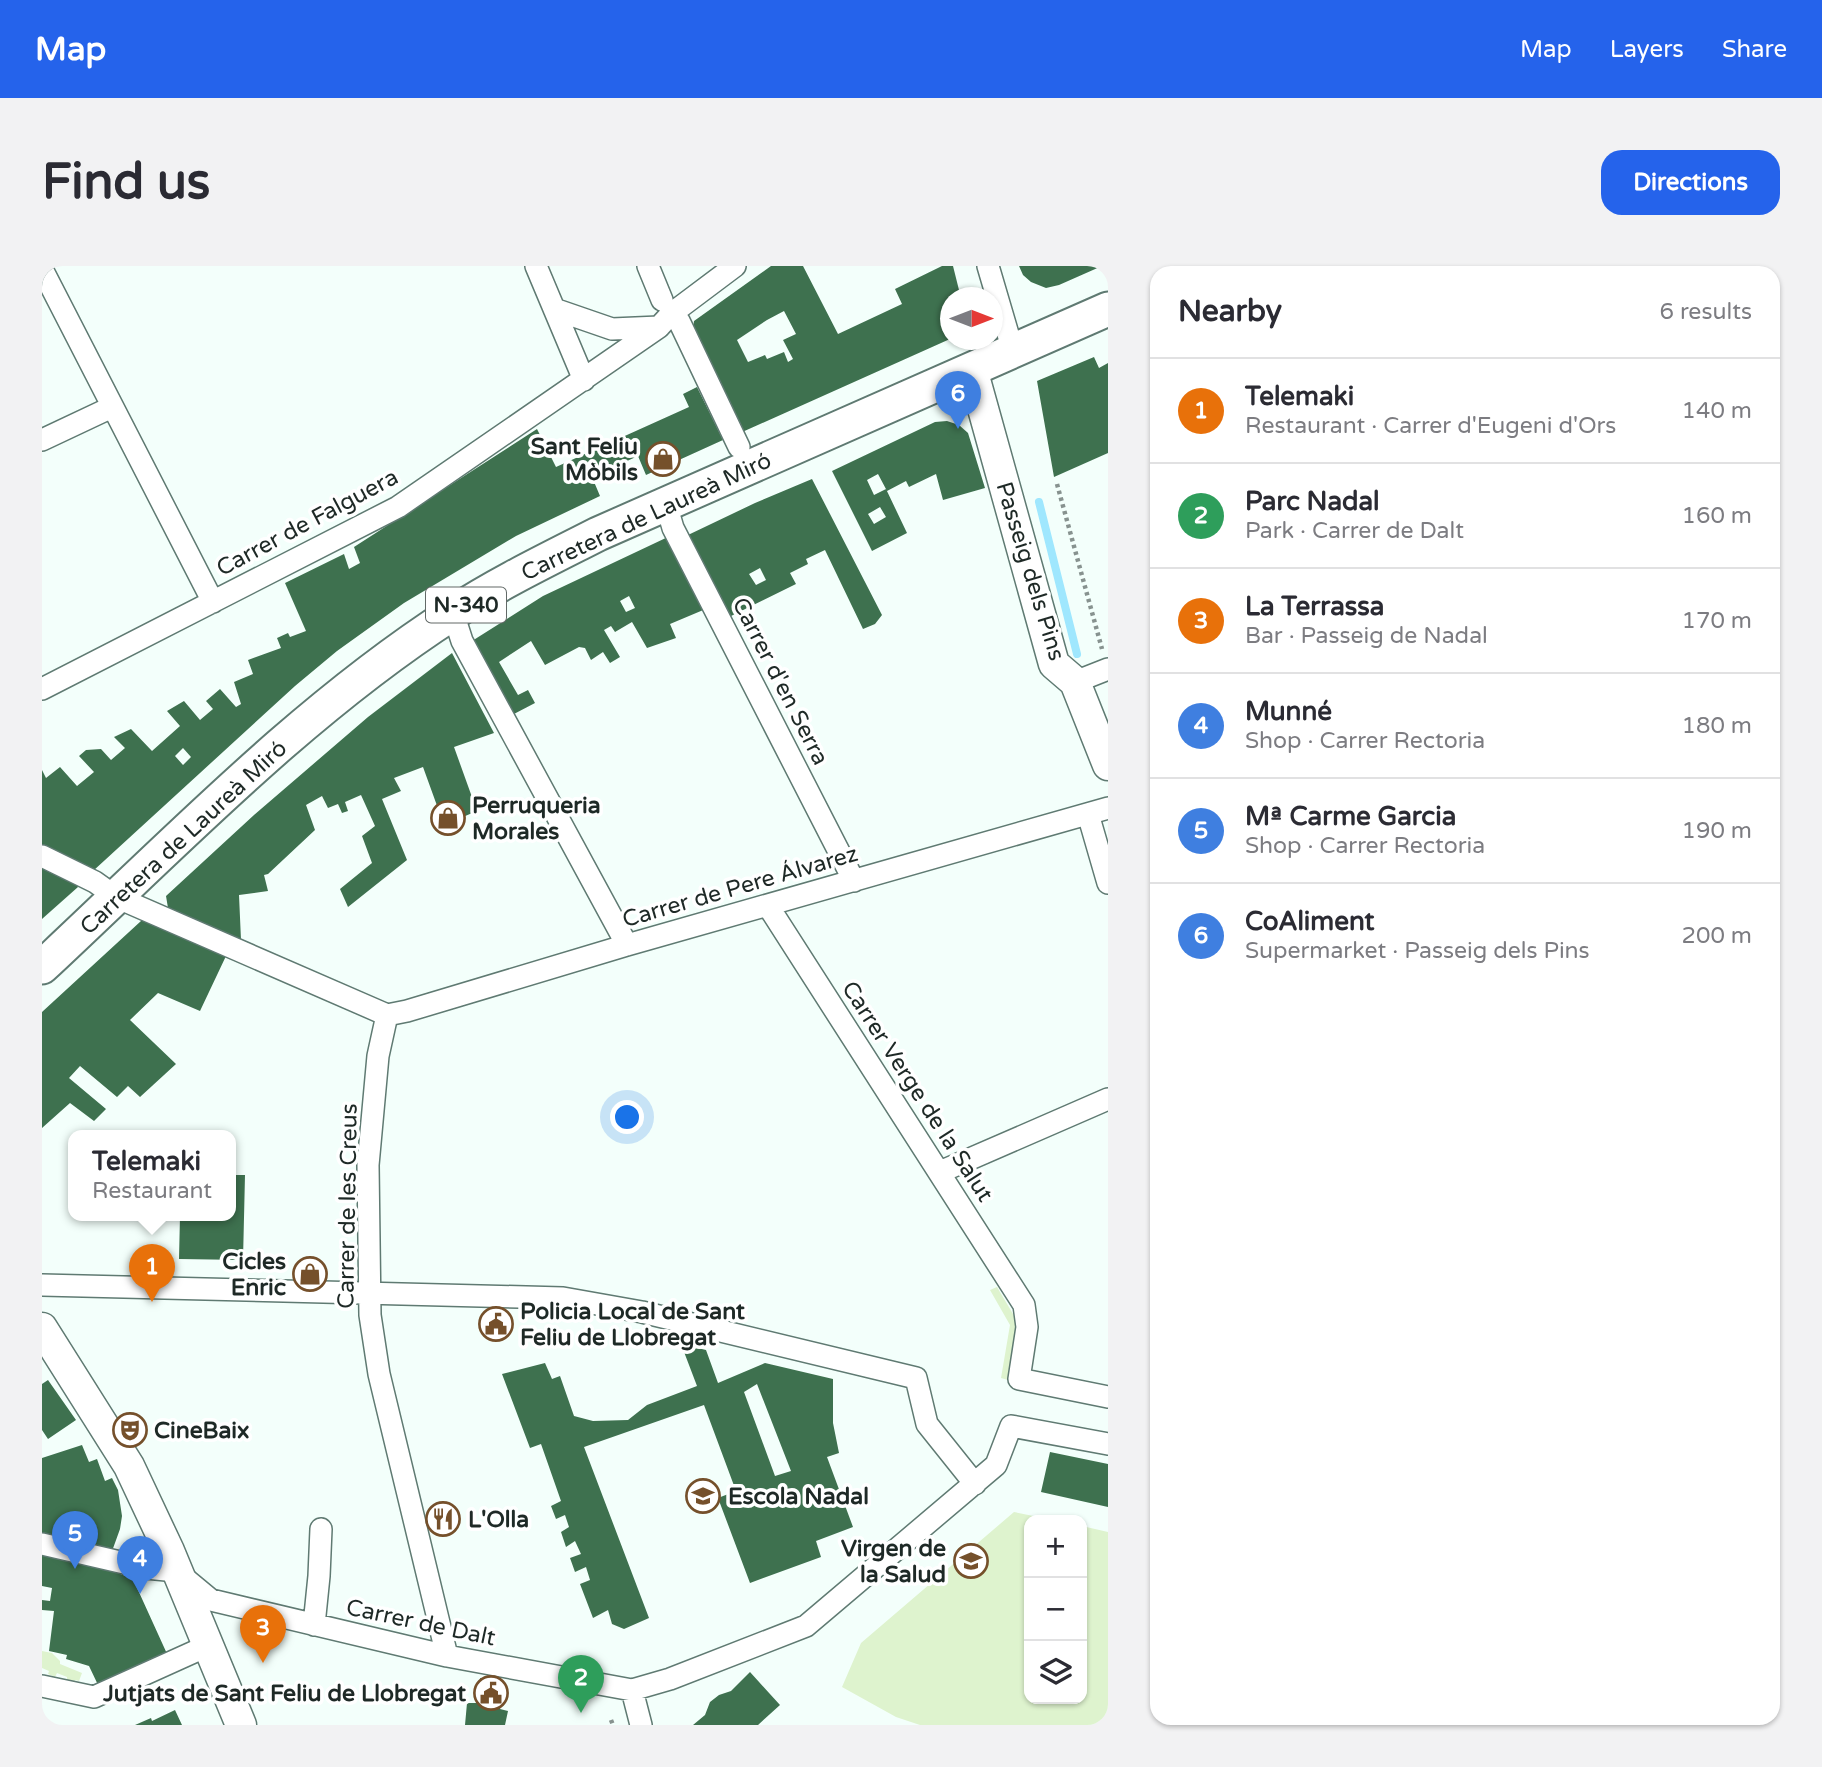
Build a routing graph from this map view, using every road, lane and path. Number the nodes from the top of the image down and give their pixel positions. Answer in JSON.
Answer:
{"nodes":[{"id":1,"x":536,"y":266,"type":"edge"},
{"id":2,"x":648,"y":266,"type":"edge"},
{"id":3,"x":735,"y":266,"type":"edge"},
{"id":4,"x":988,"y":266,"type":"edge"},
{"id":5,"x":42,"y":270,"type":"edge"},
{"id":6,"x":662,"y":300,"type":"dead end"},
{"id":7,"x":554,"y":309,"type":"junction"},
{"id":8,"x":1108,"y":309,"type":"edge"},
{"id":9,"x":669,"y":324,"type":"junction"},
{"id":10,"x":1013,"y":351,"type":"junction"},
{"id":11,"x":972,"y":369,"type":"junction"},
{"id":12,"x":584,"y":380,"type":"junction"},
{"id":13,"x":113,"y":407,"type":"junction"},
{"id":14,"x":42,"y":440,"type":"edge"},
{"id":15,"x":739,"y":447,"type":"dead end"},
{"id":16,"x":1057,"y":484,"type":"dead end"},
{"id":17,"x":666,"y":504,"type":"junction"},
{"id":18,"x":213,"y":602,"type":"junction"},
{"id":19,"x":453,"y":613,"type":"junction"},
{"id":20,"x":1107,"y":669,"type":"edge"},
{"id":21,"x":1075,"y":682,"type":"junction"},
{"id":22,"x":42,"y":688,"type":"edge"},
{"id":23,"x":1108,"y":765,"type":"edge"},
{"id":24,"x":1098,"y":811,"type":"edge"},
{"id":25,"x":42,"y":856,"type":"edge"},
{"id":26,"x":854,"y":881,"type":"junction"},
{"id":27,"x":1108,"y":883,"type":"edge"},
{"id":28,"x":130,"y":903,"type":"junction"},
{"id":29,"x":768,"y":906,"type":"junction"},
{"id":30,"x":627,"y":945,"type":"junction"},
{"id":31,"x":42,"y":967,"type":"edge"},
{"id":32,"x":387,"y":1014,"type":"junction"},
{"id":33,"x":1108,"y":1099,"type":"edge"},
{"id":34,"x":940,"y":1172,"type":"junction"},
{"id":35,"x":42,"y":1285,"type":"edge"},
{"id":36,"x":370,"y":1294,"type":"junction"},
{"id":37,"x":42,"y":1328,"type":"edge"},
{"id":38,"x":1108,"y":1397,"type":"edge"},
{"id":39,"x":1108,"y":1444,"type":"edge"},
{"id":40,"x":975,"y":1484,"type":"junction"},
{"id":41,"x":321,"y":1529,"type":"dead end"},
{"id":42,"x":42,"y":1544,"type":"edge"},
{"id":43,"x":176,"y":1571,"type":"junction"},
{"id":44,"x":314,"y":1625,"type":"junction"},
{"id":45,"x":207,"y":1646,"type":"junction"},
{"id":46,"x":447,"y":1656,"type":"junction"},
{"id":47,"x":42,"y":1686,"type":"edge"},
{"id":48,"x":632,"y":1690,"type":"junction"},
{"id":49,"x":241,"y":1725,"type":"edge"},
{"id":50,"x":641,"y":1725,"type":"edge"}],
"edges":[{"from":1,"to":7,"type":"street"},
{"from":2,"to":6,"type":"street"},
{"from":3,"to":9,"type":"street"},
{"from":4,"to":10,"type":"street"},
{"from":5,"to":13,"type":"street"},
{"from":7,"to":9,"type":"street"},
{"from":7,"to":12,"type":"street"},
{"from":8,"to":10,"type":"main road","name":"Carretera de Laureà Miró","number":"N-340"},
{"from":9,"to":12,"type":"street","name":"Carrer de Falguera"},
{"from":9,"to":15,"type":"street"},
{"from":10,"to":11,"type":"main road","name":"Carretera de Laureà Miró","number":"N-340"},
{"from":11,"to":17,"type":"main road","name":"Carretera de Laureà Miró","number":"N-340"},
{"from":11,"to":21,"type":"street","name":"Passeig dels Pins"},
{"from":12,"to":18,"type":"street","name":"Carrer de Falguera"},
{"from":13,"to":14,"type":"street"},
{"from":13,"to":18,"type":"street"},
{"from":16,"to":20,"type":"path"},
{"from":17,"to":19,"type":"main road","name":"Carretera de Laureà Miró","number":"N-340"},
{"from":17,"to":26,"type":"street","name":"Carrer d'en Serra"},
{"from":18,"to":22,"type":"street","name":"Carrer de Falguera"},
{"from":19,"to":28,"type":"main road","name":"Carretera de Laureà Miró","number":"N-340"},
{"from":19,"to":30,"type":"street"},
{"from":20,"to":21,"type":"street"},
{"from":21,"to":23,"type":"street","name":"Passeig dels Pins"},
{"from":24,"to":26,"type":"street","name":"Carrer de Pere Álvarez"},
{"from":24,"to":27,"type":"street"},
{"from":25,"to":28,"type":"street"},
{"from":26,"to":29,"type":"street","name":"Carrer de Pere Álvarez"},
{"from":28,"to":31,"type":"main road","name":"Carretera de Laureà Miró","number":"N-340"},
{"from":28,"to":32,"type":"street"},
{"from":29,"to":30,"type":"street","name":"Carrer de Pere Álvarez"},
{"from":29,"to":34,"type":"street","name":"Carrer Verge de la Salut"},
{"from":30,"to":32,"type":"street","name":"Carrer de Pere Álvarez"},
{"from":32,"to":36,"type":"street","name":"Carrer de les Creus"},
{"from":33,"to":34,"type":"street"},
{"from":34,"to":38,"type":"street","name":"Carrer Verge de la Salut"},
{"from":35,"to":36,"type":"street"},
{"from":36,"to":40,"type":"street"},
{"from":36,"to":46,"type":"street","name":"Carrer de les Creus"},
{"from":37,"to":43,"type":"street"},
{"from":39,"to":40,"type":"street"},
{"from":40,"to":48,"type":"street"},
{"from":41,"to":44,"type":"street"},
{"from":42,"to":43,"type":"street"},
{"from":43,"to":44,"type":"street","name":"Carrer de Dalt"},
{"from":43,"to":45,"type":"street"},
{"from":44,"to":46,"type":"street","name":"Carrer de Dalt"},
{"from":45,"to":47,"type":"street"},
{"from":45,"to":49,"type":"street"},
{"from":46,"to":48,"type":"street","name":"Carrer de Dalt"},
{"from":48,"to":50,"type":"street"}]}
